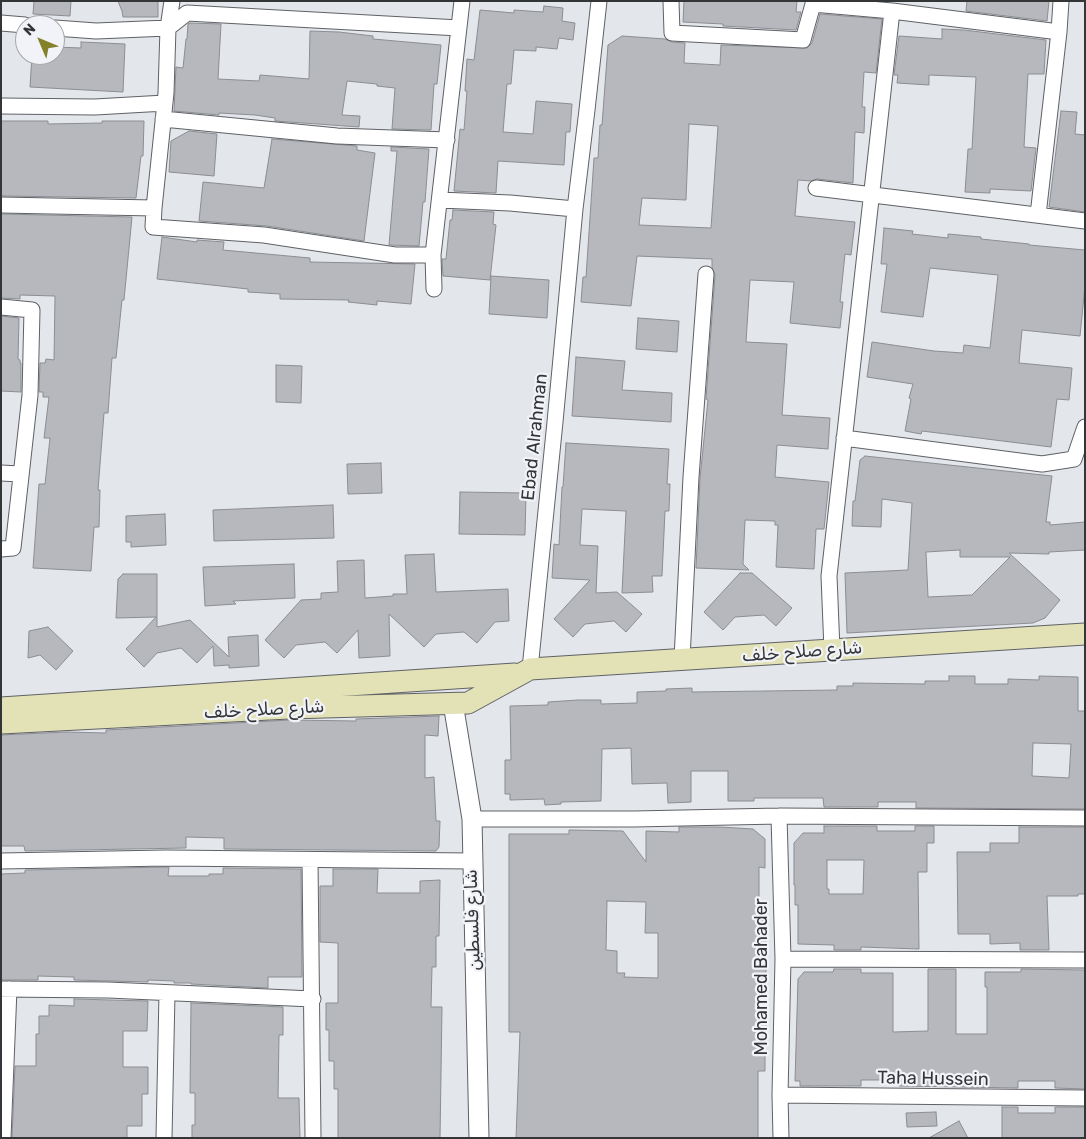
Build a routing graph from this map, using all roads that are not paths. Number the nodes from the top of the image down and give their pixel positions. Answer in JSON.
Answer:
{"nodes":[{"id":1,"x":172,"y":1,"type":"edge"},
{"id":2,"x":462,"y":1,"type":"edge"},
{"id":3,"x":599,"y":1,"type":"edge"},
{"id":4,"x":670,"y":1,"type":"edge"},
{"id":5,"x":1061,"y":1,"type":"edge"},
{"id":6,"x":892,"y":12,"type":"junction"},
{"id":7,"x":1,"y":23,"type":"edge"},
{"id":8,"x":15,"y":24,"type":"edge"},
{"id":9,"x":168,"y":28,"type":"junction"},
{"id":10,"x":459,"y":28,"type":"junction"},
{"id":11,"x":65,"y":29,"type":"edge"},
{"id":12,"x":1059,"y":32,"type":"junction"},
{"id":13,"x":165,"y":103,"type":"junction"},
{"id":14,"x":1,"y":106,"type":"edge"},
{"id":15,"x":163,"y":119,"type":"junction"},
{"id":16,"x":447,"y":140,"type":"junction"},
{"id":17,"x":816,"y":188,"type":"dead end"},
{"id":18,"x":870,"y":195,"type":"junction"},
{"id":19,"x":440,"y":200,"type":"junction"},
{"id":20,"x":1,"y":205,"type":"edge"},
{"id":21,"x":154,"y":208,"type":"junction"},
{"id":22,"x":575,"y":209,"type":"junction"},
{"id":23,"x":1038,"y":215,"type":"junction"},
{"id":24,"x":1085,"y":221,"type":"edge"},
{"id":25,"x":433,"y":254,"type":"junction"},
{"id":26,"x":706,"y":274,"type":"dead end"},
{"id":27,"x":434,"y":289,"type":"dead end"},
{"id":28,"x":1,"y":308,"type":"edge"},
{"id":29,"x":1085,"y":428,"type":"edge"},
{"id":30,"x":844,"y":438,"type":"junction"},
{"id":31,"x":1,"y":473,"type":"edge"},
{"id":32,"x":20,"y":474,"type":"junction"},
{"id":33,"x":1,"y":549,"type":"edge"},
{"id":34,"x":1085,"y":634,"type":"edge"},
{"id":35,"x":832,"y":650,"type":"junction"},
{"id":36,"x":682,"y":660,"type":"junction"},
{"id":37,"x":525,"y":671,"type":"junction"},
{"id":38,"x":453,"y":703,"type":"junction"},
{"id":39,"x":1,"y":708,"type":"edge"},
{"id":40,"x":1,"y":723,"type":"edge"},
{"id":41,"x":780,"y":816,"type":"junction"},
{"id":42,"x":1085,"y":818,"type":"edge"},
{"id":43,"x":472,"y":819,"type":"junction"},
{"id":44,"x":1,"y":860,"type":"edge"},
{"id":45,"x":310,"y":860,"type":"junction"},
{"id":46,"x":472,"y":861,"type":"junction"},
{"id":47,"x":783,"y":959,"type":"junction"},
{"id":48,"x":1085,"y":960,"type":"edge"},
{"id":49,"x":5,"y":989,"type":"edge"},
{"id":50,"x":167,"y":993,"type":"junction"},
{"id":51,"x":312,"y":999,"type":"junction"},
{"id":52,"x":780,"y":1095,"type":"junction"},
{"id":53,"x":1085,"y":1098,"type":"edge"},
{"id":54,"x":3,"y":1138,"type":"edge"},
{"id":55,"x":164,"y":1138,"type":"edge"},
{"id":56,"x":313,"y":1138,"type":"edge"},
{"id":57,"x":479,"y":1138,"type":"edge"},
{"id":58,"x":781,"y":1138,"type":"edge"}],
"edges":[{"from":1,"to":9,"type":"street"},
{"from":2,"to":10,"type":"street"},
{"from":3,"to":22,"type":"street","name":"Ebad Alrahman"},
{"from":4,"to":6,"type":"street"},
{"from":5,"to":12,"type":"street"},
{"from":6,"to":12,"type":"street"},
{"from":6,"to":18,"type":"street"},
{"from":7,"to":8,"type":"street"},
{"from":9,"to":10,"type":"street"},
{"from":9,"to":11,"type":"street"},
{"from":9,"to":13,"type":"street"},
{"from":10,"to":16,"type":"street"},
{"from":12,"to":23,"type":"street"},
{"from":13,"to":14,"type":"street"},
{"from":13,"to":15,"type":"street"},
{"from":15,"to":16,"type":"street"},
{"from":15,"to":21,"type":"street"},
{"from":16,"to":19,"type":"street"},
{"from":17,"to":18,"type":"street"},
{"from":18,"to":23,"type":"street"},
{"from":18,"to":30,"type":"street"},
{"from":19,"to":22,"type":"street"},
{"from":19,"to":25,"type":"street"},
{"from":20,"to":21,"type":"street"},
{"from":21,"to":25,"type":"street"},
{"from":22,"to":37,"type":"street","name":"Ebad Alrahman"},
{"from":23,"to":24,"type":"street"},
{"from":25,"to":27,"type":"street"},
{"from":26,"to":36,"type":"street"},
{"from":28,"to":32,"type":"street"},
{"from":29,"to":30,"type":"street"},
{"from":30,"to":35,"type":"street"},
{"from":31,"to":32,"type":"street"},
{"from":32,"to":33,"type":"street"},
{"from":34,"to":35,"type":"main road","name":"شارع صلاح خلف"},
{"from":35,"to":36,"type":"main road","name":"شارع صلاح خلف"},
{"from":36,"to":37,"type":"main road","name":"شارع صلاح خلف"},
{"from":37,"to":38,"type":"main road","name":"شارع صلاح خلف"},
{"from":37,"to":39,"type":"main road","name":"شارع صلاح خلف"},
{"from":38,"to":40,"type":"main road","name":"شارع صلاح خلف"},
{"from":38,"to":43,"type":"street","name":"شارع فلسطين"},
{"from":41,"to":42,"type":"street"},
{"from":41,"to":43,"type":"street"},
{"from":41,"to":47,"type":"street","name":"Mohamed Bahader"},
{"from":43,"to":46,"type":"street","name":"شارع فلسطين"},
{"from":44,"to":45,"type":"street"},
{"from":45,"to":46,"type":"street"},
{"from":45,"to":51,"type":"street"},
{"from":46,"to":57,"type":"street","name":"شارع فلسطين"},
{"from":47,"to":48,"type":"street"},
{"from":47,"to":52,"type":"street","name":"Mohamed Bahader"},
{"from":49,"to":50,"type":"street"},
{"from":49,"to":54,"type":"street"},
{"from":50,"to":51,"type":"street"},
{"from":50,"to":55,"type":"street"},
{"from":51,"to":56,"type":"street"},
{"from":52,"to":53,"type":"street","name":"Taha Hussein"},
{"from":52,"to":58,"type":"street","name":"Mohamed Bahader"}]}
